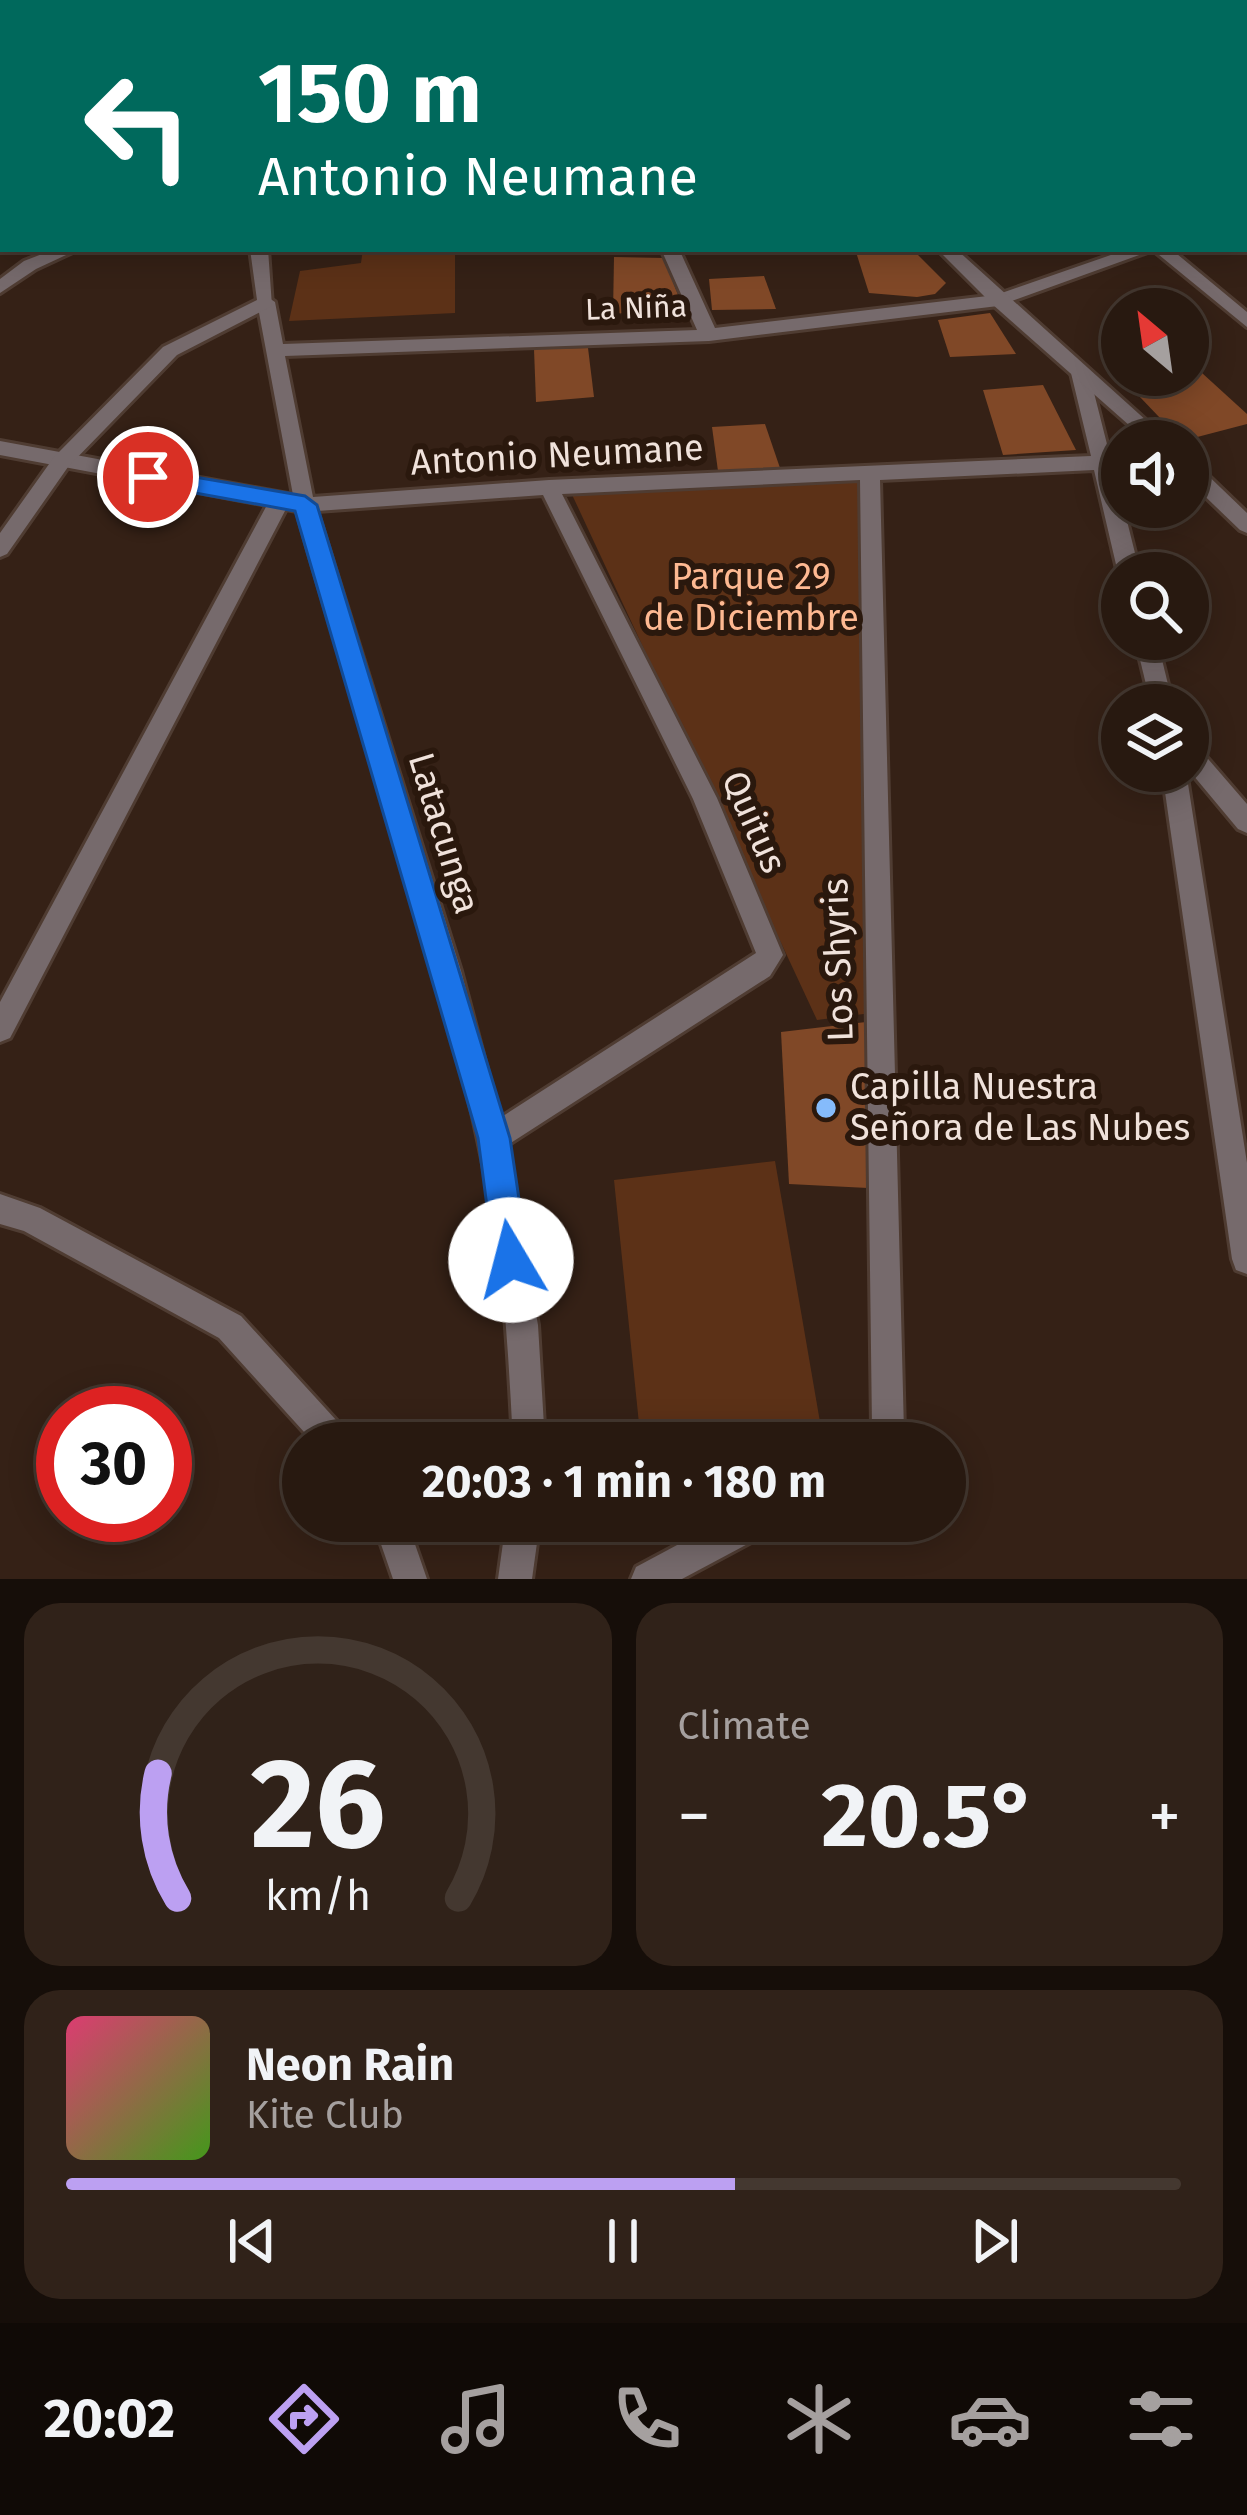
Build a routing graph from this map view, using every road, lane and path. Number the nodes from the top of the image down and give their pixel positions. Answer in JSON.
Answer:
{"nodes":[{"id":1,"x":62,"y":252,"type":"edge"},
{"id":2,"x":259,"y":252,"type":"edge"},
{"id":3,"x":671,"y":252,"type":"edge"},
{"id":4,"x":949,"y":252,"type":"edge"},
{"id":5,"x":1137,"y":252,"type":"edge"},
{"id":6,"x":1165,"y":252,"type":"edge"},
{"id":7,"x":0,"y":288,"type":"edge"},
{"id":8,"x":998,"y":301,"type":"junction"},
{"id":9,"x":266,"y":302,"type":"junction"},
{"id":10,"x":1247,"y":321,"type":"edge"},
{"id":11,"x":709,"y":335,"type":"junction"},
{"id":12,"x":275,"y":350,"type":"junction"},
{"id":13,"x":1080,"y":373,"type":"junction"},
{"id":14,"x":1135,"y":420,"type":"edge"},
{"id":15,"x":1101,"y":433,"type":"edge"},
{"id":16,"x":0,"y":448,"type":"edge"},
{"id":17,"x":61,"y":462,"type":"junction"},
{"id":18,"x":1101,"y":464,"type":"edge"},
{"id":19,"x":870,"y":472,"type":"junction"},
{"id":20,"x":549,"y":487,"type":"junction"},
{"id":21,"x":1209,"y":488,"type":"edge"},
{"id":22,"x":292,"y":502,"type":"junction"},
{"id":23,"x":1247,"y":525,"type":"edge"},
{"id":24,"x":0,"y":549,"type":"edge"},
{"id":25,"x":1209,"y":777,"type":"edge"},
{"id":26,"x":1177,"y":792,"type":"edge"},
{"id":27,"x":1247,"y":823,"type":"edge"},
{"id":28,"x":0,"y":1029,"type":"edge"},
{"id":29,"x":494,"y":1138,"type":"junction"},
{"id":30,"x":1243,"y":1200,"type":"edge"},
{"id":31,"x":0,"y":1209,"type":"edge"},
{"id":32,"x":1247,"y":1259,"type":"edge"},
{"id":33,"x":317,"y":1422,"type":"edge"},
{"id":34,"x":529,"y":1422,"type":"edge"},
{"id":35,"x":888,"y":1422,"type":"edge"},
{"id":36,"x":397,"y":1542,"type":"edge"},
{"id":37,"x":520,"y":1542,"type":"edge"},
{"id":38,"x":717,"y":1542,"type":"edge"},
{"id":39,"x":410,"y":1579,"type":"edge"},
{"id":40,"x":515,"y":1579,"type":"edge"},
{"id":41,"x":648,"y":1579,"type":"edge"}],
"edges":[{"from":1,"to":7,"type":"street"},
{"from":2,"to":9,"type":"street","name":"Latacunga"},
{"from":3,"to":11,"type":"street"},
{"from":4,"to":8,"type":"street"},
{"from":5,"to":8,"type":"street","name":"La Niña"},
{"from":6,"to":10,"type":"street"},
{"from":8,"to":11,"type":"street","name":"La Niña"},
{"from":8,"to":13,"type":"street"},
{"from":9,"to":12,"type":"street","name":"Latacunga"},
{"from":9,"to":17,"type":"street"},
{"from":11,"to":12,"type":"street","name":"La Niña"},
{"from":12,"to":22,"type":"street","name":"Latacunga"},
{"from":13,"to":14,"type":"street"},
{"from":13,"to":15,"type":"street"},
{"from":16,"to":17,"type":"street","name":"Antonio Neumane"},
{"from":17,"to":22,"type":"street","name":"Antonio Neumane"},
{"from":17,"to":24,"type":"street"},
{"from":18,"to":19,"type":"street","name":"Antonio Neumane"},
{"from":19,"to":20,"type":"street","name":"Antonio Neumane"},
{"from":19,"to":35,"type":"street","name":"Los Shyris"},
{"from":20,"to":22,"type":"street","name":"Antonio Neumane"},
{"from":20,"to":29,"type":"street","name":"Quitus"},
{"from":21,"to":23,"type":"street"},
{"from":22,"to":28,"type":"street"},
{"from":22,"to":29,"type":"street","name":"Latacunga"},
{"from":25,"to":27,"type":"street"},
{"from":26,"to":30,"type":"street"},
{"from":29,"to":34,"type":"street","name":"Latacunga"},
{"from":30,"to":32,"type":"street"},
{"from":31,"to":33,"type":"street"},
{"from":36,"to":39,"type":"street"},
{"from":37,"to":40,"type":"street"},
{"from":38,"to":41,"type":"street"}]}
